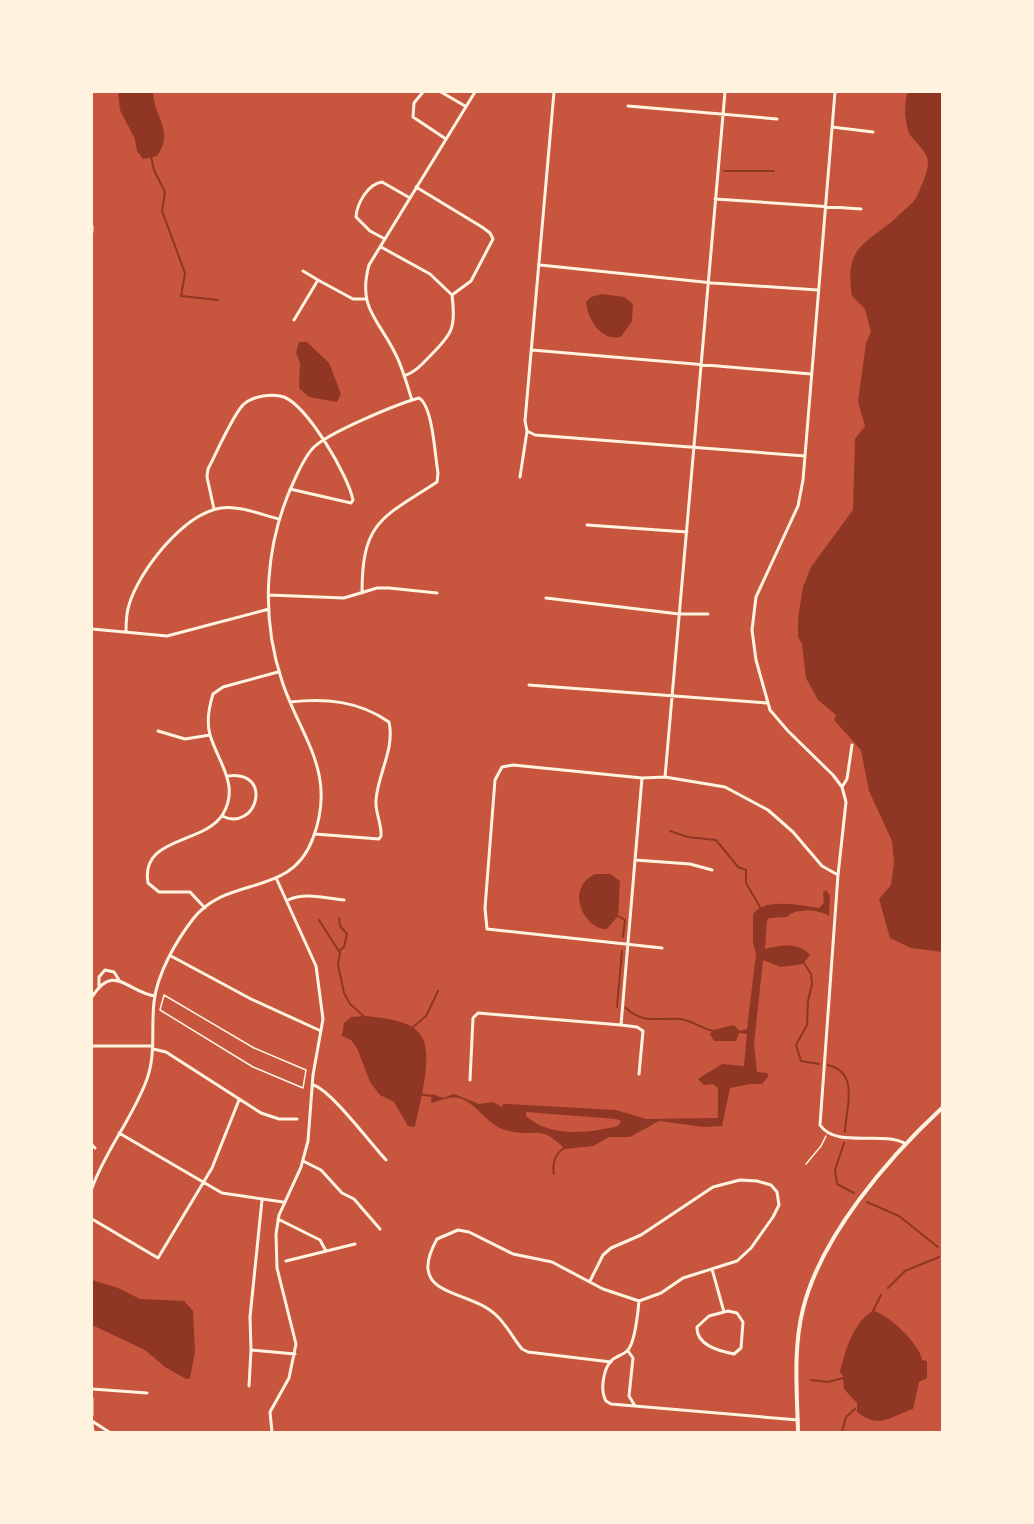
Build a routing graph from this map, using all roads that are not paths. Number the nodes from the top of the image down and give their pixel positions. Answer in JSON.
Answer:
{"nodes":[{"id":1,"x":423,"y":92,"type":"edge"},
{"id":2,"x":441,"y":92,"type":"edge"},
{"id":3,"x":475,"y":92,"type":"edge"},
{"id":4,"x":554,"y":92,"type":"edge"},
{"id":5,"x":724,"y":92,"type":"edge"},
{"id":6,"x":835,"y":92,"type":"edge"},
{"id":7,"x":628,"y":105,"type":"dead end"},
{"id":8,"x":465,"y":106,"type":"junction"},
{"id":9,"x":722,"y":115,"type":"junction"},
{"id":10,"x":777,"y":119,"type":"dead end"},
{"id":11,"x":832,"y":127,"type":"junction"},
{"id":12,"x":873,"y":132,"type":"dead end"},
{"id":13,"x":446,"y":139,"type":"junction"},
{"id":14,"x":416,"y":187,"type":"junction"},
{"id":15,"x":410,"y":198,"type":"junction"},
{"id":16,"x":715,"y":199,"type":"junction"},
{"id":17,"x":824,"y":206,"type":"junction"},
{"id":18,"x":861,"y":209,"type":"dead end"},
{"id":19,"x":92,"y":226,"type":"edge"},
{"id":20,"x":92,"y":232,"type":"edge"},
{"id":21,"x":385,"y":239,"type":"junction"},
{"id":22,"x":380,"y":247,"type":"junction"},
{"id":23,"x":540,"y":265,"type":"junction"},
{"id":24,"x":303,"y":271,"type":"dead end"},
{"id":25,"x":318,"y":280,"type":"junction"},
{"id":26,"x":708,"y":282,"type":"junction"},
{"id":27,"x":819,"y":290,"type":"junction"},
{"id":28,"x":452,"y":295,"type":"junction"},
{"id":29,"x":365,"y":298,"type":"junction"},
{"id":30,"x":294,"y":320,"type":"dead end"},
{"id":31,"x":532,"y":350,"type":"junction"},
{"id":32,"x":701,"y":366,"type":"junction"},
{"id":33,"x":811,"y":374,"type":"junction"},
{"id":34,"x":404,"y":376,"type":"junction"},
{"id":35,"x":412,"y":400,"type":"junction"},
{"id":36,"x":527,"y":431,"type":"junction"},
{"id":37,"x":323,"y":441,"type":"junction"},
{"id":38,"x":694,"y":448,"type":"junction"},
{"id":39,"x":805,"y":456,"type":"junction"},
{"id":40,"x":520,"y":477,"type":"dead end"},
{"id":41,"x":290,"y":489,"type":"junction"},
{"id":42,"x":214,"y":509,"type":"junction"},
{"id":43,"x":279,"y":519,"type":"junction"},
{"id":44,"x":587,"y":525,"type":"dead end"},
{"id":45,"x":687,"y":532,"type":"junction"},
{"id":46,"x":362,"y":592,"type":"junction"},
{"id":47,"x":437,"y":593,"type":"dead end"},
{"id":48,"x":268,"y":595,"type":"junction"},
{"id":49,"x":546,"y":598,"type":"dead end"},
{"id":50,"x":269,"y":609,"type":"junction"},
{"id":51,"x":679,"y":614,"type":"junction"},
{"id":52,"x":708,"y":614,"type":"dead end"},
{"id":53,"x":92,"y":629,"type":"edge"},
{"id":54,"x":126,"y":633,"type":"junction"},
{"id":55,"x":279,"y":672,"type":"junction"},
{"id":56,"x":529,"y":685,"type":"dead end"},
{"id":57,"x":672,"y":696,"type":"junction"},
{"id":58,"x":290,"y":702,"type":"junction"},
{"id":59,"x":767,"y":703,"type":"junction"},
{"id":60,"x":158,"y":731,"type":"dead end"},
{"id":61,"x":210,"y":735,"type":"junction"},
{"id":62,"x":852,"y":744,"type":"dead end"},
{"id":63,"x":228,"y":776,"type":"junction"},
{"id":64,"x":665,"y":777,"type":"junction"},
{"id":65,"x":642,"y":778,"type":"junction"},
{"id":66,"x":842,"y":787,"type":"junction"},
{"id":67,"x":222,"y":816,"type":"junction"},
{"id":68,"x":315,"y":834,"type":"junction"},
{"id":69,"x":635,"y":860,"type":"junction"},
{"id":70,"x":712,"y":870,"type":"dead end"},
{"id":71,"x":838,"y":875,"type":"junction"},
{"id":72,"x":277,"y":880,"type":"junction"},
{"id":73,"x":288,"y":900,"type":"junction"},
{"id":74,"x":344,"y":900,"type":"dead end"},
{"id":75,"x":205,"y":908,"type":"junction"},
{"id":76,"x":628,"y":944,"type":"junction"},
{"id":77,"x":662,"y":948,"type":"dead end"},
{"id":78,"x":171,"y":956,"type":"junction"},
{"id":79,"x":119,"y":980,"type":"junction"},
{"id":80,"x":99,"y":986,"type":"junction"},
{"id":81,"x":155,"y":996,"type":"junction"},
{"id":82,"x":92,"y":997,"type":"edge"},
{"id":83,"x":621,"y":1025,"type":"junction"},
{"id":84,"x":321,"y":1031,"type":"junction"},
{"id":85,"x":92,"y":1046,"type":"edge"},
{"id":86,"x":153,"y":1048,"type":"junction"},
{"id":87,"x":639,"y":1074,"type":"dead end"},
{"id":88,"x":470,"y":1080,"type":"dead end"},
{"id":89,"x":313,"y":1085,"type":"junction"},
{"id":90,"x":239,"y":1100,"type":"junction"},
{"id":91,"x":942,"y":1108,"type":"edge"},
{"id":92,"x":297,"y":1119,"type":"dead end"},
{"id":93,"x":119,"y":1133,"type":"junction"},
{"id":94,"x":906,"y":1144,"type":"junction"},
{"id":95,"x":386,"y":1160,"type":"dead end"},
{"id":96,"x":303,"y":1161,"type":"junction"},
{"id":97,"x":203,"y":1183,"type":"junction"},
{"id":98,"x":92,"y":1188,"type":"edge"},
{"id":99,"x":262,"y":1200,"type":"junction"},
{"id":100,"x":284,"y":1202,"type":"junction"},
{"id":101,"x":92,"y":1219,"type":"edge"},
{"id":102,"x":278,"y":1219,"type":"junction"},
{"id":103,"x":381,"y":1230,"type":"dead end"},
{"id":104,"x":355,"y":1244,"type":"dead end"},
{"id":105,"x":326,"y":1251,"type":"junction"},
{"id":106,"x":286,"y":1261,"type":"dead end"},
{"id":107,"x":712,"y":1269,"type":"junction"},
{"id":108,"x":590,"y":1281,"type":"junction"},
{"id":109,"x":639,"y":1300,"type":"junction"},
{"id":110,"x":724,"y":1312,"type":"junction"},
{"id":111,"x":250,"y":1350,"type":"junction"},
{"id":112,"x":628,"y":1351,"type":"junction"},
{"id":113,"x":295,"y":1354,"type":"junction"},
{"id":114,"x":611,"y":1362,"type":"junction"},
{"id":115,"x":249,"y":1386,"type":"dead end"},
{"id":116,"x":92,"y":1389,"type":"edge"},
{"id":117,"x":147,"y":1393,"type":"dead end"},
{"id":118,"x":92,"y":1398,"type":"edge"},
{"id":119,"x":636,"y":1407,"type":"junction"},
{"id":120,"x":92,"y":1415,"type":"edge"},
{"id":121,"x":798,"y":1420,"type":"junction"},
{"id":122,"x":92,"y":1421,"type":"edge"},
{"id":123,"x":93,"y":1432,"type":"edge"},
{"id":124,"x":109,"y":1432,"type":"edge"},
{"id":125,"x":272,"y":1432,"type":"edge"},
{"id":126,"x":798,"y":1432,"type":"edge"}],
"edges":[{"from":1,"to":13,"type":"street"},
{"from":2,"to":8,"type":"street"},
{"from":3,"to":8,"type":"street"},
{"from":4,"to":23,"type":"street"},
{"from":5,"to":9,"type":"street"},
{"from":6,"to":11,"type":"street"},
{"from":7,"to":9,"type":"street"},
{"from":8,"to":13,"type":"street"},
{"from":9,"to":10,"type":"street"},
{"from":9,"to":16,"type":"street"},
{"from":11,"to":12,"type":"street"},
{"from":11,"to":17,"type":"street"},
{"from":13,"to":14,"type":"street"},
{"from":14,"to":15,"type":"street"},
{"from":14,"to":28,"type":"street"},
{"from":15,"to":21,"type":"street"},
{"from":15,"to":21,"type":"street"},
{"from":16,"to":17,"type":"street"},
{"from":16,"to":26,"type":"street"},
{"from":17,"to":18,"type":"street"},
{"from":17,"to":27,"type":"street"},
{"from":19,"to":20,"type":"street"},
{"from":21,"to":22,"type":"street"},
{"from":22,"to":28,"type":"street"},
{"from":22,"to":29,"type":"street"},
{"from":23,"to":26,"type":"street"},
{"from":23,"to":31,"type":"street"},
{"from":24,"to":25,"type":"street"},
{"from":25,"to":29,"type":"street"},
{"from":25,"to":30,"type":"street"},
{"from":26,"to":27,"type":"street"},
{"from":26,"to":32,"type":"street"},
{"from":27,"to":33,"type":"street"},
{"from":28,"to":34,"type":"street"},
{"from":29,"to":34,"type":"street"},
{"from":31,"to":32,"type":"street"},
{"from":31,"to":36,"type":"street"},
{"from":32,"to":33,"type":"street"},
{"from":32,"to":38,"type":"street"},
{"from":33,"to":39,"type":"street"},
{"from":34,"to":35,"type":"street"},
{"from":35,"to":37,"type":"street"},
{"from":35,"to":46,"type":"street"},
{"from":36,"to":38,"type":"street"},
{"from":36,"to":40,"type":"street"},
{"from":37,"to":41,"type":"street"},
{"from":37,"to":41,"type":"street"},
{"from":37,"to":42,"type":"street"},
{"from":38,"to":39,"type":"street"},
{"from":38,"to":45,"type":"street"},
{"from":39,"to":59,"type":"street"},
{"from":41,"to":43,"type":"street"},
{"from":42,"to":43,"type":"street"},
{"from":42,"to":54,"type":"street"},
{"from":43,"to":48,"type":"street"},
{"from":44,"to":45,"type":"street"},
{"from":45,"to":51,"type":"street"},
{"from":46,"to":47,"type":"street"},
{"from":46,"to":48,"type":"street"},
{"from":48,"to":50,"type":"street"},
{"from":49,"to":51,"type":"street"},
{"from":50,"to":54,"type":"street"},
{"from":50,"to":55,"type":"street"},
{"from":51,"to":52,"type":"street"},
{"from":51,"to":57,"type":"street"},
{"from":53,"to":54,"type":"street"},
{"from":55,"to":58,"type":"street"},
{"from":55,"to":61,"type":"street"},
{"from":56,"to":57,"type":"street"},
{"from":57,"to":59,"type":"street"},
{"from":57,"to":64,"type":"street"},
{"from":58,"to":68,"type":"street"},
{"from":58,"to":68,"type":"street"},
{"from":59,"to":66,"type":"street"},
{"from":60,"to":61,"type":"street"},
{"from":61,"to":63,"type":"street"},
{"from":62,"to":66,"type":"street"},
{"from":63,"to":67,"type":"street"},
{"from":63,"to":67,"type":"street"},
{"from":64,"to":65,"type":"street"},
{"from":64,"to":71,"type":"street"},
{"from":65,"to":69,"type":"street"},
{"from":65,"to":76,"type":"street"},
{"from":66,"to":71,"type":"street"},
{"from":67,"to":75,"type":"street"},
{"from":68,"to":72,"type":"street"},
{"from":69,"to":70,"type":"street"},
{"from":69,"to":76,"type":"street"},
{"from":71,"to":94,"type":"street"},
{"from":72,"to":73,"type":"street"},
{"from":72,"to":75,"type":"street"},
{"from":73,"to":74,"type":"street"},
{"from":73,"to":84,"type":"street"},
{"from":75,"to":78,"type":"street"},
{"from":76,"to":77,"type":"street"},
{"from":76,"to":83,"type":"street"},
{"from":78,"to":81,"type":"street"},
{"from":78,"to":84,"type":"street"},
{"from":79,"to":80,"type":"street"},
{"from":79,"to":80,"type":"street"},
{"from":79,"to":81,"type":"street"},
{"from":80,"to":82,"type":"street"},
{"from":81,"to":86,"type":"street"},
{"from":83,"to":87,"type":"street"},
{"from":83,"to":88,"type":"street"},
{"from":84,"to":89,"type":"street"},
{"from":85,"to":86,"type":"street"},
{"from":86,"to":90,"type":"street"},
{"from":86,"to":93,"type":"street"},
{"from":89,"to":95,"type":"street"},
{"from":89,"to":96,"type":"street"},
{"from":90,"to":92,"type":"street"},
{"from":90,"to":97,"type":"street"},
{"from":91,"to":94,"type":"street"},
{"from":93,"to":97,"type":"street"},
{"from":93,"to":98,"type":"street"},
{"from":94,"to":121,"type":"street"},
{"from":96,"to":100,"type":"street"},
{"from":96,"to":103,"type":"street"},
{"from":97,"to":99,"type":"street"},
{"from":97,"to":101,"type":"street"},
{"from":99,"to":100,"type":"street"},
{"from":99,"to":111,"type":"street"},
{"from":100,"to":102,"type":"street"},
{"from":102,"to":105,"type":"street"},
{"from":102,"to":113,"type":"street"},
{"from":104,"to":105,"type":"street"},
{"from":105,"to":106,"type":"street"},
{"from":107,"to":108,"type":"street"},
{"from":107,"to":109,"type":"street"},
{"from":107,"to":110,"type":"street"},
{"from":108,"to":109,"type":"street"},
{"from":108,"to":114,"type":"street"},
{"from":109,"to":112,"type":"street"},
{"from":110,"to":110,"type":"street"},
{"from":111,"to":113,"type":"street"},
{"from":111,"to":115,"type":"street"},
{"from":112,"to":114,"type":"street"},
{"from":112,"to":119,"type":"street"},
{"from":113,"to":125,"type":"street"},
{"from":114,"to":119,"type":"street"},
{"from":116,"to":117,"type":"street"},
{"from":118,"to":120,"type":"street"},
{"from":119,"to":121,"type":"street"},
{"from":121,"to":126,"type":"street"},
{"from":122,"to":123,"type":"street"},
{"from":122,"to":124,"type":"street"}]}
